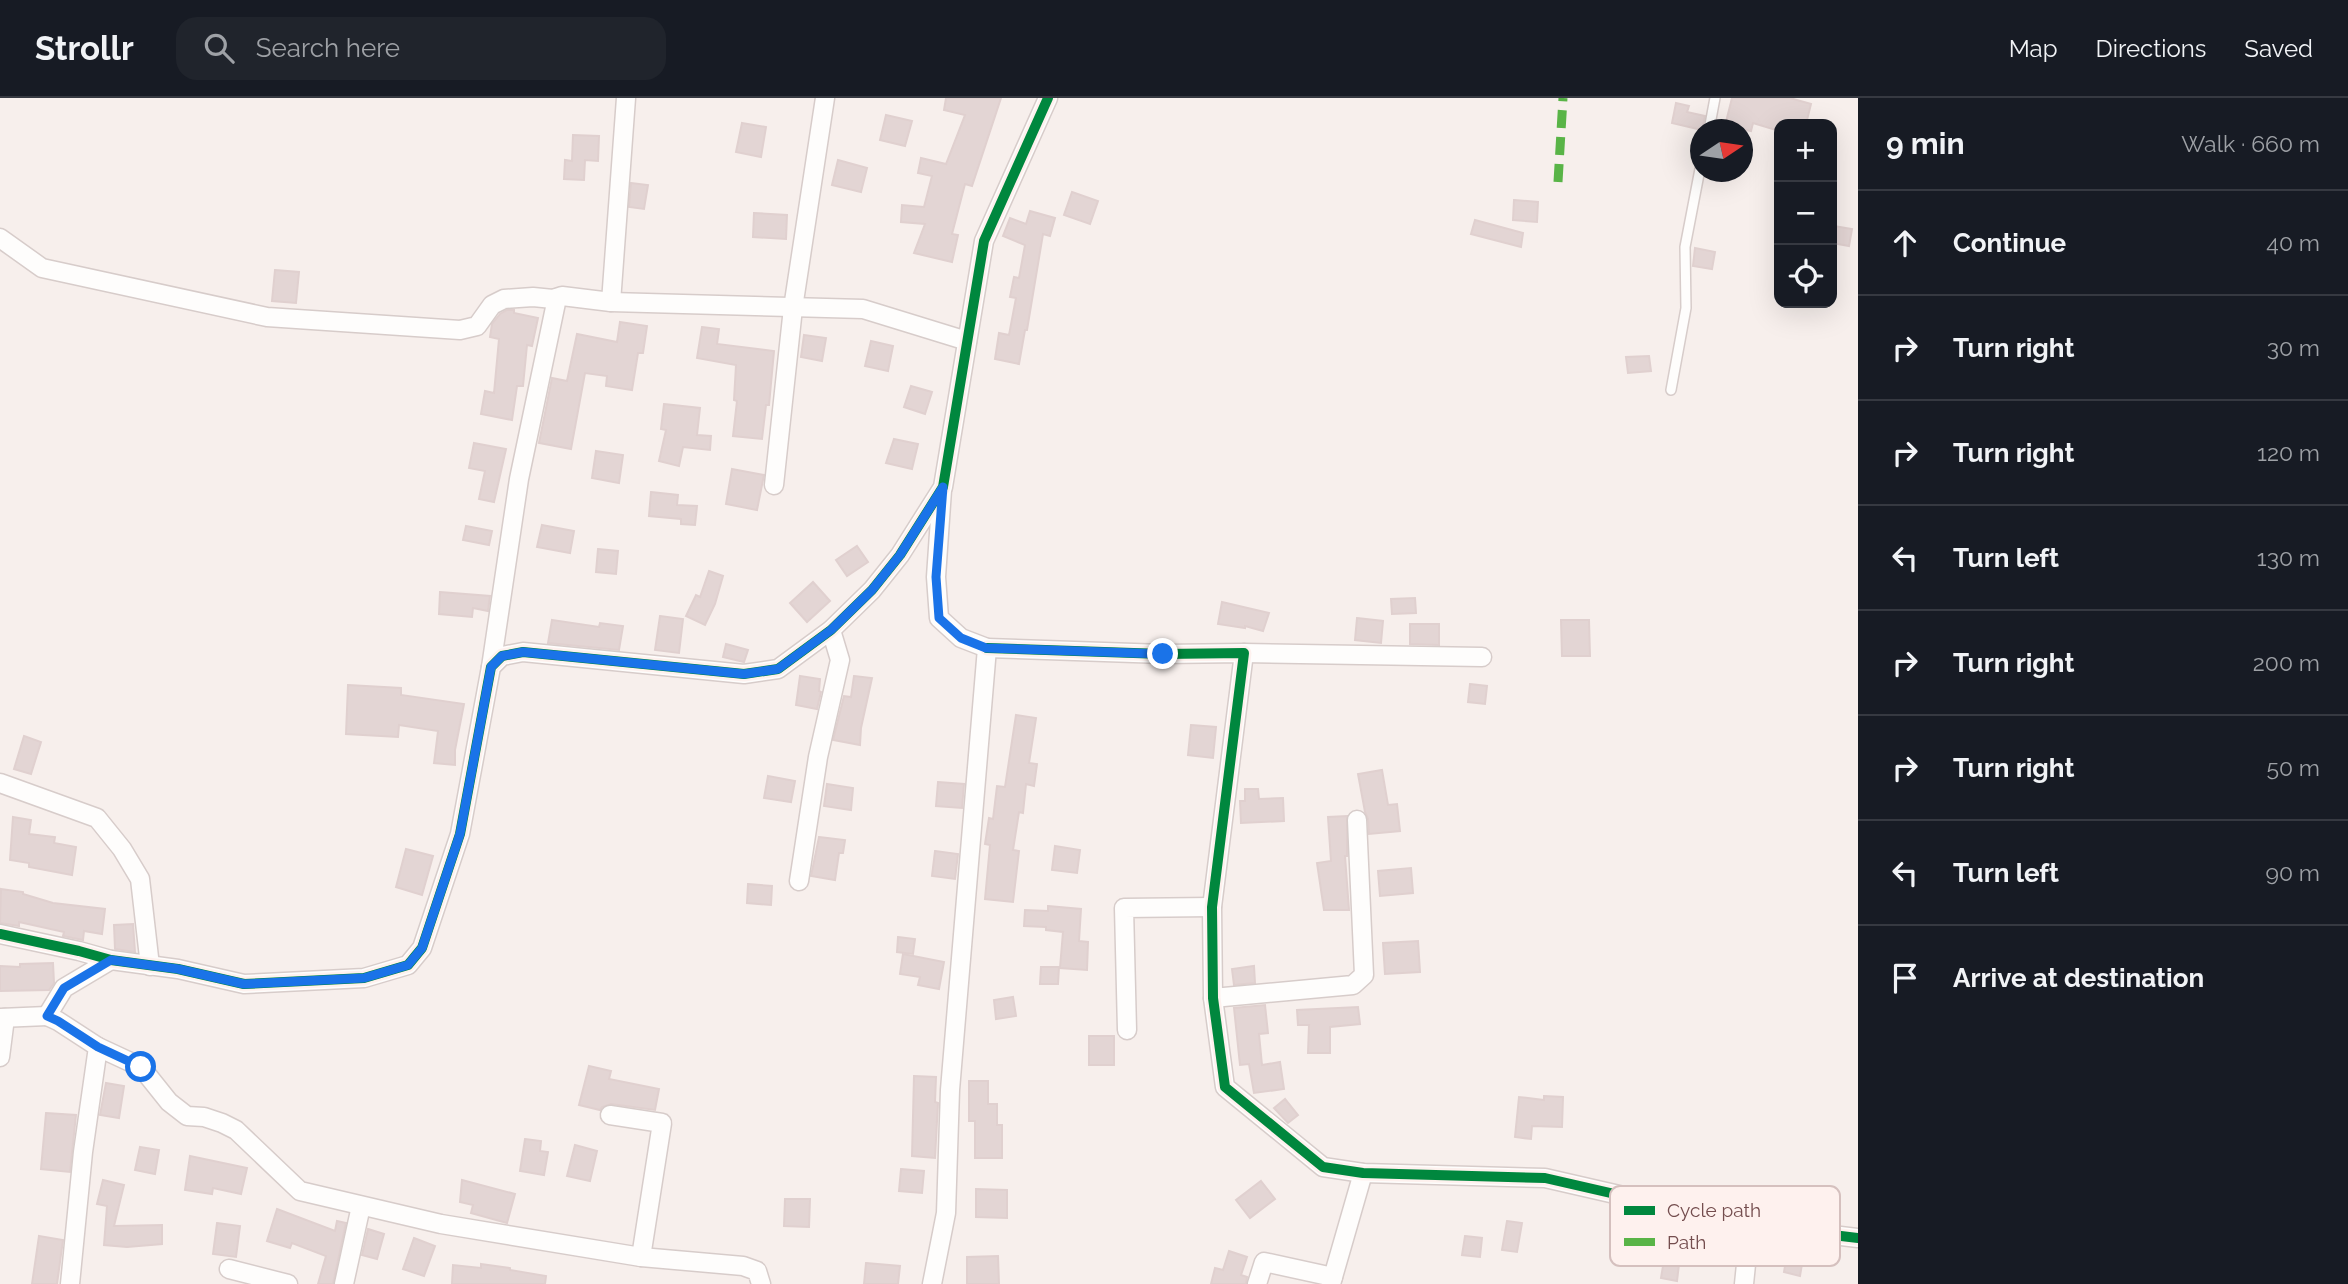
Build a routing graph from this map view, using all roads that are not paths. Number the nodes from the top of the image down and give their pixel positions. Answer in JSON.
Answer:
{"nodes":[{"id":1,"x":626,"y":98,"type":"edge"},
{"id":2,"x":825,"y":98,"type":"edge"},
{"id":3,"x":1048,"y":98,"type":"edge"},
{"id":4,"x":1715,"y":98,"type":"edge"},
{"id":5,"x":1711,"y":119,"type":"edge"},
{"id":6,"x":1698,"y":182,"type":"edge"},
{"id":7,"x":0,"y":238,"type":"edge"},
{"id":8,"x":558,"y":298,"type":"junction"},
{"id":9,"x":611,"y":302,"type":"junction"},
{"id":10,"x":793,"y":308,"type":"junction"},
{"id":11,"x":967,"y":341,"type":"junction"},
{"id":12,"x":1671,"y":390,"type":"dead end"},
{"id":13,"x":774,"y":485,"type":"dead end"},
{"id":14,"x":943,"y":487,"type":"junction"},
{"id":15,"x":831,"y":630,"type":"junction"},
{"id":16,"x":986,"y":648,"type":"junction"},
{"id":17,"x":1244,"y":653,"type":"junction"},
{"id":18,"x":1482,"y":657,"type":"dead end"},
{"id":19,"x":491,"y":667,"type":"junction"},
{"id":20,"x":0,"y":783,"type":"edge"},
{"id":21,"x":1357,"y":820,"type":"dead end"},
{"id":22,"x":799,"y":881,"type":"dead end"},
{"id":23,"x":1212,"y":907,"type":"junction"},
{"id":24,"x":0,"y":934,"type":"edge"},
{"id":25,"x":111,"y":960,"type":"junction"},
{"id":26,"x":150,"y":966,"type":"junction"},
{"id":27,"x":1213,"y":998,"type":"junction"},
{"id":28,"x":47,"y":1016,"type":"junction"},
{"id":29,"x":2,"y":1018,"type":"edge"},
{"id":30,"x":1128,"y":1030,"type":"dead end"},
{"id":31,"x":98,"y":1047,"type":"junction"},
{"id":32,"x":0,"y":1057,"type":"edge"},
{"id":33,"x":610,"y":1115,"type":"dead end"},
{"id":34,"x":1363,"y":1173,"type":"junction"},
{"id":35,"x":1610,"y":1193,"type":"edge"},
{"id":36,"x":360,"y":1206,"type":"junction"},
{"id":37,"x":1840,"y":1236,"type":"edge"},
{"id":38,"x":1858,"y":1238,"type":"edge"},
{"id":39,"x":641,"y":1257,"type":"junction"},
{"id":40,"x":1746,"y":1266,"type":"edge"},
{"id":41,"x":229,"y":1269,"type":"dead end"},
{"id":42,"x":1332,"y":1281,"type":"edge"},
{"id":43,"x":70,"y":1284,"type":"edge"},
{"id":44,"x":288,"y":1284,"type":"edge"},
{"id":45,"x":344,"y":1284,"type":"edge"},
{"id":46,"x":761,"y":1284,"type":"edge"},
{"id":47,"x":932,"y":1284,"type":"edge"},
{"id":48,"x":1257,"y":1284,"type":"edge"},
{"id":49,"x":1744,"y":1284,"type":"edge"}],
"edges":[{"from":1,"to":9,"type":"street"},
{"from":2,"to":10,"type":"street"},
{"from":3,"to":11,"type":"street"},
{"from":4,"to":5,"type":"lane"},
{"from":6,"to":12,"type":"lane"},
{"from":7,"to":8,"type":"street"},
{"from":8,"to":9,"type":"street"},
{"from":8,"to":19,"type":"street"},
{"from":9,"to":10,"type":"street"},
{"from":10,"to":11,"type":"street"},
{"from":10,"to":13,"type":"street"},
{"from":11,"to":14,"type":"street"},
{"from":14,"to":15,"type":"street"},
{"from":14,"to":16,"type":"street"},
{"from":15,"to":19,"type":"street"},
{"from":15,"to":22,"type":"street"},
{"from":16,"to":17,"type":"street"},
{"from":16,"to":47,"type":"street"},
{"from":17,"to":18,"type":"street"},
{"from":17,"to":23,"type":"street"},
{"from":19,"to":26,"type":"street"},
{"from":20,"to":26,"type":"street"},
{"from":21,"to":27,"type":"street"},
{"from":23,"to":27,"type":"street"},
{"from":23,"to":30,"type":"street"},
{"from":24,"to":25,"type":"street"},
{"from":25,"to":26,"type":"street"},
{"from":25,"to":28,"type":"street"},
{"from":27,"to":34,"type":"street"},
{"from":28,"to":29,"type":"street"},
{"from":28,"to":31,"type":"street"},
{"from":29,"to":32,"type":"street"},
{"from":31,"to":36,"type":"street"},
{"from":31,"to":43,"type":"street"},
{"from":33,"to":39,"type":"street"},
{"from":34,"to":35,"type":"street"},
{"from":34,"to":42,"type":"street"},
{"from":36,"to":39,"type":"street"},
{"from":36,"to":45,"type":"street"},
{"from":37,"to":38,"type":"street"},
{"from":39,"to":46,"type":"street"},
{"from":40,"to":49,"type":"street"},
{"from":41,"to":44,"type":"street"},
{"from":42,"to":48,"type":"street"}]}
